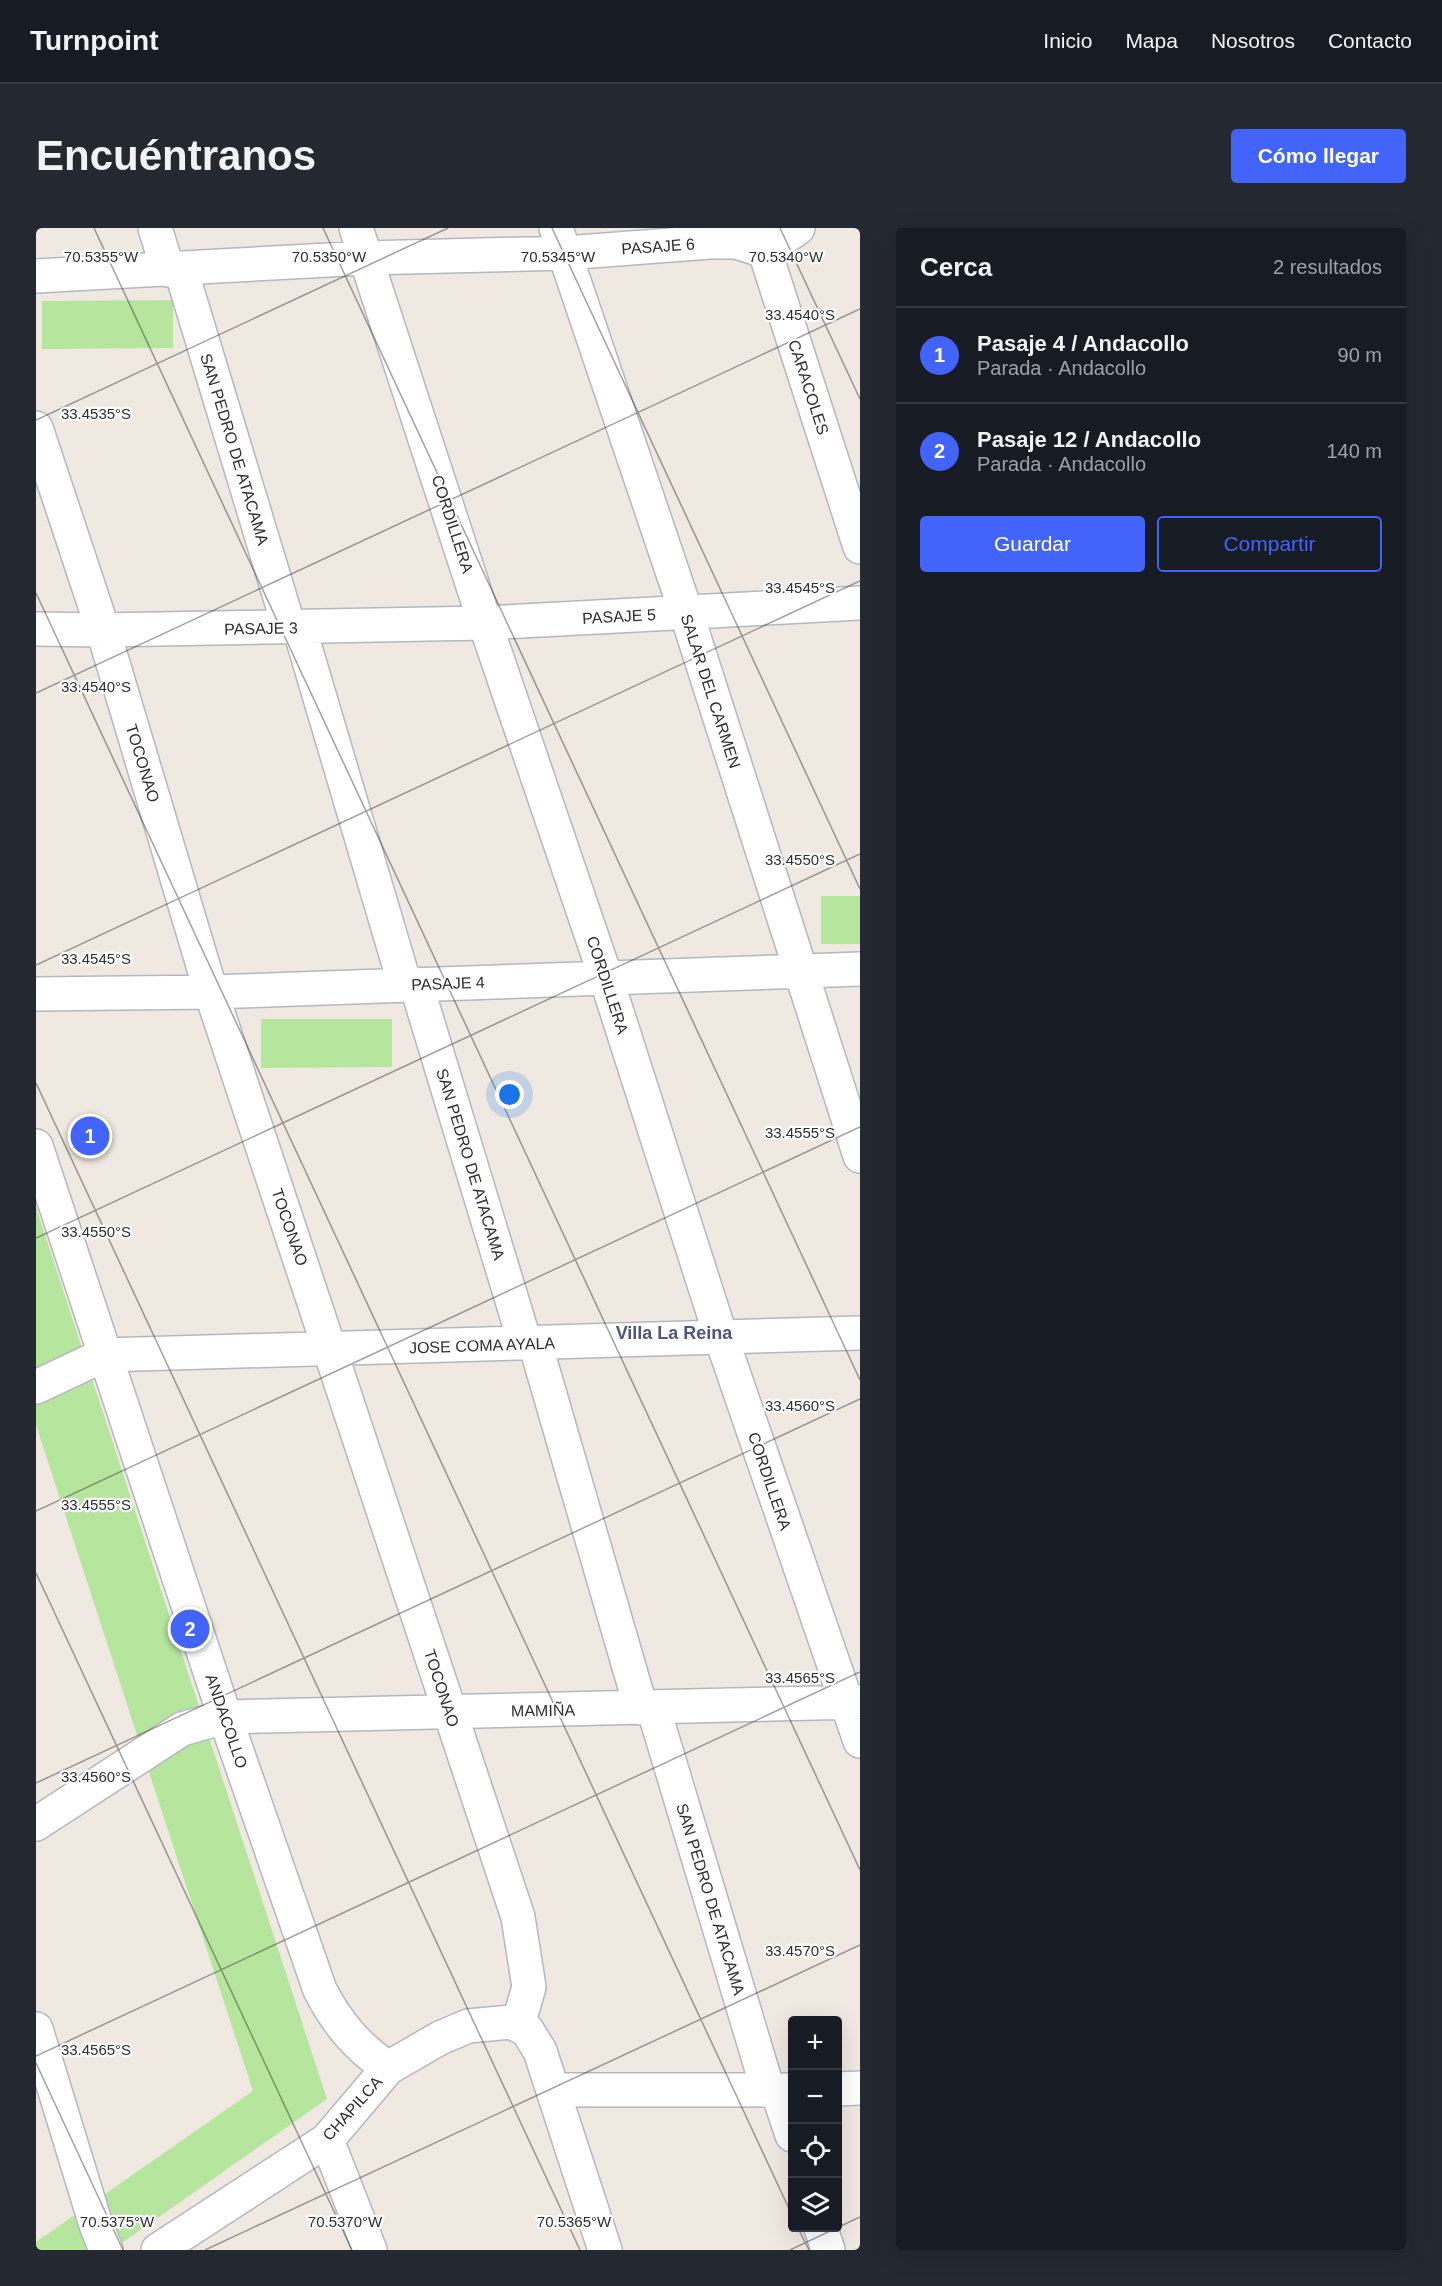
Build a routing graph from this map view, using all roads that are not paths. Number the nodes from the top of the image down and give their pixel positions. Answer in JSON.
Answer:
{"nodes":[{"id":1,"x":154,"y":228,"type":"edge"},
{"id":2,"x":798,"y":228,"type":"edge"},
{"id":3,"x":761,"y":239,"type":"edge"},
{"id":4,"x":560,"y":241,"type":"edge"},
{"id":5,"x":361,"y":243,"type":"edge"},
{"id":6,"x":174,"y":270,"type":"junction"},
{"id":7,"x":36,"y":276,"type":"edge"},
{"id":8,"x":36,"y":428,"type":"edge"},
{"id":9,"x":860,"y":547,"type":"edge"},
{"id":10,"x":860,"y":603,"type":"edge"},
{"id":11,"x":686,"y":612,"type":"junction"},
{"id":12,"x":485,"y":623,"type":"junction"},
{"id":13,"x":294,"y":627,"type":"junction"},
{"id":14,"x":36,"y":629,"type":"edge"},
{"id":15,"x":103,"y":630,"type":"junction"},
{"id":16,"x":860,"y":969,"type":"edge"},
{"id":17,"x":799,"y":971,"type":"junction"},
{"id":18,"x":606,"y":978,"type":"junction"},
{"id":19,"x":411,"y":984,"type":"junction"},
{"id":20,"x":211,"y":992,"type":"junction"},
{"id":21,"x":36,"y":994,"type":"edge"},
{"id":22,"x":36,"y":1146,"type":"edge"},
{"id":23,"x":860,"y":1156,"type":"edge"},
{"id":24,"x":860,"y":1333,"type":"edge"},
{"id":25,"x":721,"y":1336,"type":"junction"},
{"id":26,"x":530,"y":1343,"type":"junction"},
{"id":27,"x":331,"y":1349,"type":"junction"},
{"id":28,"x":104,"y":1355,"type":"junction"},
{"id":29,"x":36,"y":1387,"type":"edge"},
{"id":30,"x":853,"y":1702,"type":"edge"},
{"id":31,"x":647,"y":1707,"type":"junction"},
{"id":32,"x":449,"y":1712,"type":"junction"},
{"id":33,"x":225,"y":1717,"type":"junction"},
{"id":34,"x":860,"y":1741,"type":"edge"},
{"id":35,"x":36,"y":1824,"type":"edge"},
{"id":36,"x":523,"y":2028,"type":"junction"},
{"id":37,"x":36,"y":2029,"type":"edge"},
{"id":38,"x":388,"y":2068,"type":"junction"},
{"id":39,"x":860,"y":2088,"type":"edge"},
{"id":40,"x":842,"y":2089,"type":"edge"},
{"id":41,"x":554,"y":2090,"type":"junction"},
{"id":42,"x":779,"y":2090,"type":"edge"},
{"id":43,"x":789,"y":2124,"type":"edge"},
{"id":44,"x":327,"y":2140,"type":"junction"},
{"id":45,"x":822,"y":2232,"type":"edge"},
{"id":46,"x":167,"y":2247,"type":"edge"},
{"id":47,"x":106,"y":2250,"type":"edge"},
{"id":48,"x":370,"y":2250,"type":"edge"},
{"id":49,"x":605,"y":2250,"type":"edge"},
{"id":50,"x":828,"y":2250,"type":"edge"}],
"edges":[{"from":1,"to":6,"type":"street","name":"SAN PEDRO DE ATACAMA"},
{"from":2,"to":3,"type":"street"},
{"from":3,"to":4,"type":"street","name":"PASAJE 6"},
{"from":3,"to":9,"type":"street","name":"CARACOLES"},
{"from":4,"to":5,"type":"street","name":"PASAJE 6"},
{"from":4,"to":11,"type":"street","name":"SALAR DEL CARMEN"},
{"from":5,"to":6,"type":"street","name":"PASAJE 6"},
{"from":5,"to":12,"type":"street","name":"CORDILLERA"},
{"from":6,"to":7,"type":"street","name":"PASAJE 6"},
{"from":6,"to":13,"type":"street","name":"SAN PEDRO DE ATACAMA"},
{"from":8,"to":15,"type":"street","name":"TOCONAO"},
{"from":10,"to":11,"type":"street","name":"PASAJE 5"},
{"from":11,"to":12,"type":"street","name":"PASAJE 5"},
{"from":11,"to":17,"type":"street","name":"SALAR DEL CARMEN"},
{"from":12,"to":13,"type":"street","name":"PASAJE 3"},
{"from":12,"to":18,"type":"street","name":"CORDILLERA"},
{"from":13,"to":15,"type":"street","name":"PASAJE 3"},
{"from":13,"to":19,"type":"street","name":"SAN PEDRO DE ATACAMA"},
{"from":14,"to":15,"type":"street","name":"PASAJE 3"},
{"from":15,"to":20,"type":"street","name":"TOCONAO"},
{"from":16,"to":17,"type":"street","name":"PASAJE 4"},
{"from":17,"to":18,"type":"street","name":"PASAJE 4"},
{"from":17,"to":23,"type":"street","name":"SALAR DEL CARMEN"},
{"from":18,"to":19,"type":"street","name":"PASAJE 4"},
{"from":18,"to":25,"type":"street","name":"CORDILLERA"},
{"from":19,"to":20,"type":"street","name":"PASAJE 4"},
{"from":19,"to":26,"type":"street","name":"SAN PEDRO DE ATACAMA"},
{"from":20,"to":21,"type":"street","name":"PASAJE 4"},
{"from":20,"to":27,"type":"street","name":"TOCONAO"},
{"from":22,"to":28,"type":"street","name":"ANDACOLLO"},
{"from":24,"to":25,"type":"street","name":"JOSE COMA AYALA"},
{"from":25,"to":26,"type":"street","name":"JOSE COMA AYALA"},
{"from":25,"to":30,"type":"street","name":"CORDILLERA"},
{"from":26,"to":27,"type":"street","name":"JOSE COMA AYALA"},
{"from":26,"to":31,"type":"street","name":"SAN PEDRO DE ATACAMA"},
{"from":27,"to":28,"type":"street","name":"JOSE COMA AYALA"},
{"from":27,"to":32,"type":"street","name":"TOCONAO"},
{"from":28,"to":29,"type":"street"},
{"from":28,"to":33,"type":"street","name":"ANDACOLLO"},
{"from":30,"to":31,"type":"street","name":"MAMIÑA"},
{"from":30,"to":34,"type":"street","name":"CORDILLERA"},
{"from":31,"to":32,"type":"street","name":"MAMIÑA"},
{"from":31,"to":42,"type":"street","name":"SAN PEDRO DE ATACAMA"},
{"from":32,"to":33,"type":"street","name":"MAMIÑA"},
{"from":32,"to":36,"type":"street","name":"TOCONAO"},
{"from":33,"to":35,"type":"street","name":"MAMIÑA"},
{"from":33,"to":38,"type":"street","name":"ANDACOLLO"},
{"from":36,"to":38,"type":"street","name":"CHAPILCA"},
{"from":36,"to":41,"type":"street"},
{"from":37,"to":47,"type":"street"},
{"from":38,"to":44,"type":"street","name":"CHAPILCA"},
{"from":39,"to":40,"type":"street"},
{"from":41,"to":42,"type":"street"},
{"from":41,"to":49,"type":"street"},
{"from":42,"to":43,"type":"street","name":"SAN PEDRO DE ATACAMA"},
{"from":44,"to":46,"type":"street","name":"CHAPILCA"},
{"from":44,"to":48,"type":"street"},
{"from":45,"to":50,"type":"street"}]}
